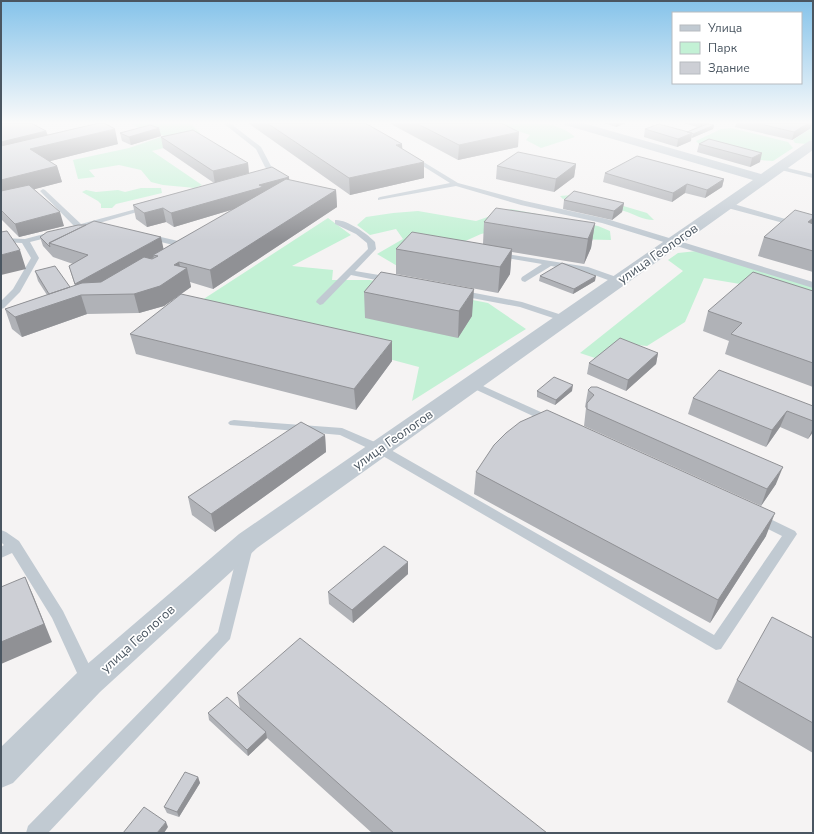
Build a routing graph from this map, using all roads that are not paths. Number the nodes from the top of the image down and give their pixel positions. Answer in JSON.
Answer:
{"nodes":[{"id":1,"x":266,"y":162,"type":"edge"},
{"id":2,"x":420,"y":162,"type":"edge"},
{"id":3,"x":724,"y":162,"type":"edge"},
{"id":4,"x":789,"y":162,"type":"edge"},
{"id":5,"x":772,"y":174,"type":"junction"},
{"id":6,"x":813,"y":176,"type":"edge"},
{"id":7,"x":258,"y":177,"type":"edge"},
{"id":8,"x":456,"y":184,"type":"junction"},
{"id":9,"x":43,"y":191,"type":"edge"},
{"id":10,"x":380,"y":199,"type":"dead end"},
{"id":11,"x":152,"y":206,"type":"edge"},
{"id":12,"x":727,"y":206,"type":"junction"},
{"id":13,"x":338,"y":222,"type":"dead end"},
{"id":14,"x":80,"y":226,"type":"junction"},
{"id":15,"x":101,"y":229,"type":"edge"},
{"id":16,"x":813,"y":229,"type":"edge"},
{"id":17,"x":137,"y":234,"type":"edge"},
{"id":18,"x":1,"y":240,"type":"edge"},
{"id":19,"x":25,"y":241,"type":"junction"},
{"id":20,"x":674,"y":242,"type":"junction"},
{"id":21,"x":175,"y":253,"type":"edge"},
{"id":22,"x":489,"y":253,"type":"edge"},
{"id":23,"x":550,"y":263,"type":"junction"},
{"id":24,"x":349,"y":272,"type":"junction"},
{"id":25,"x":525,"y":279,"type":"dead end"},
{"id":26,"x":619,"y":281,"type":"junction"},
{"id":27,"x":401,"y":282,"type":"edge"},
{"id":28,"x":813,"y":285,"type":"edge"},
{"id":29,"x":453,"y":292,"type":"edge"},
{"id":30,"x":320,"y":302,"type":"dead end"},
{"id":31,"x":1,"y":306,"type":"edge"},
{"id":32,"x":565,"y":319,"type":"junction"},
{"id":33,"x":472,"y":384,"type":"junction"},
{"id":34,"x":234,"y":424,"type":"dead end"},
{"id":35,"x":564,"y":427,"type":"edge"},
{"id":36,"x":380,"y":449,"type":"junction"},
{"id":37,"x":748,"y":514,"type":"edge"},
{"id":38,"x":1,"y":535,"type":"edge"},
{"id":39,"x":248,"y":542,"type":"junction"},
{"id":40,"x":14,"y":546,"type":"junction"},
{"id":41,"x":1,"y":553,"type":"edge"},
{"id":42,"x":89,"y":682,"type":"junction"},
{"id":43,"x":1,"y":771,"type":"edge"},
{"id":44,"x":35,"y":833,"type":"edge"}],
"edges":[{"from":1,"to":7,"type":"lane"},
{"from":2,"to":8,"type":"lane"},
{"from":3,"to":5,"type":"street"},
{"from":4,"to":5,"type":"street","name":"улица Геологов"},
{"from":5,"to":6,"type":"lane"},
{"from":5,"to":12,"type":"street","name":"улица Геологов"},
{"from":8,"to":10,"type":"lane"},
{"from":8,"to":20,"type":"lane"},
{"from":9,"to":14,"type":"lane"},
{"from":11,"to":14,"type":"lane"},
{"from":12,"to":16,"type":"lane"},
{"from":12,"to":20,"type":"street","name":"улица Геологов"},
{"from":13,"to":24,"type":"lane"},
{"from":14,"to":15,"type":"lane"},
{"from":14,"to":19,"type":"lane"},
{"from":17,"to":21,"type":"lane"},
{"from":18,"to":19,"type":"lane"},
{"from":19,"to":31,"type":"lane"},
{"from":20,"to":26,"type":"street","name":"улица Геологов"},
{"from":20,"to":28,"type":"lane"},
{"from":22,"to":23,"type":"lane"},
{"from":23,"to":25,"type":"lane"},
{"from":23,"to":26,"type":"lane"},
{"from":24,"to":27,"type":"lane"},
{"from":24,"to":30,"type":"lane"},
{"from":26,"to":32,"type":"street","name":"улица Геологов"},
{"from":29,"to":32,"type":"lane"},
{"from":32,"to":33,"type":"street","name":"улица Геологов"},
{"from":33,"to":35,"type":"lane"},
{"from":33,"to":36,"type":"street","name":"улица Геологов"},
{"from":34,"to":36,"type":"lane"},
{"from":36,"to":37,"type":"lane"},
{"from":36,"to":39,"type":"street","name":"улица Геологов"},
{"from":38,"to":40,"type":"lane"},
{"from":39,"to":42,"type":"street","name":"улица Геологов"},
{"from":39,"to":44,"type":"lane"},
{"from":40,"to":41,"type":"lane"},
{"from":40,"to":42,"type":"lane"},
{"from":42,"to":43,"type":"street","name":"улица Геологов"}]}
